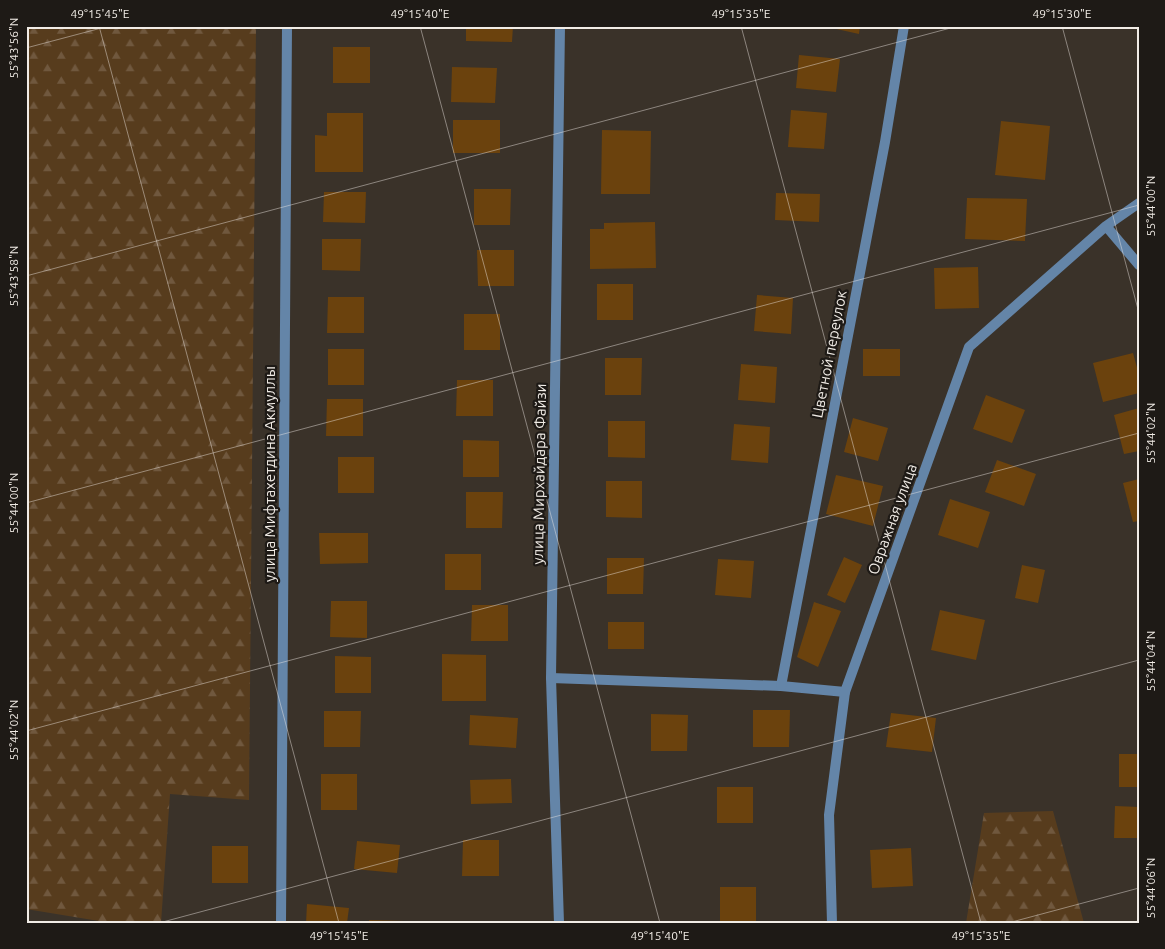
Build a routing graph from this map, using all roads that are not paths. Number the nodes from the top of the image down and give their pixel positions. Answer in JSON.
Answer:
{"nodes":[{"id":1,"x":288,"y":26,"type":"edge"},
{"id":2,"x":560,"y":26,"type":"edge"},
{"id":3,"x":904,"y":26,"type":"edge"},
{"id":4,"x":1139,"y":203,"type":"edge"},
{"id":5,"x":1106,"y":226,"type":"junction"},
{"id":6,"x":1139,"y":265,"type":"edge"},
{"id":7,"x":551,"y":678,"type":"junction"},
{"id":8,"x":781,"y":686,"type":"junction"},
{"id":9,"x":845,"y":692,"type":"junction"},
{"id":10,"x":281,"y":923,"type":"edge"},
{"id":11,"x":559,"y":923,"type":"edge"},
{"id":12,"x":832,"y":923,"type":"edge"}],
"edges":[{"from":1,"to":10,"type":"street","name":"улица Мифтахетдина Акмуллы"},
{"from":2,"to":7,"type":"street","name":"улица Мирхайдара Файзи"},
{"from":3,"to":8,"type":"street","name":"Цветной переулок"},
{"from":4,"to":5,"type":"street","name":"Овражная улица"},
{"from":5,"to":6,"type":"street"},
{"from":5,"to":9,"type":"street","name":"Овражная улица"},
{"from":7,"to":8,"type":"street"},
{"from":7,"to":11,"type":"street","name":"улица Мирхайдара Файзи"},
{"from":8,"to":9,"type":"street"},
{"from":9,"to":12,"type":"street","name":"Овражная улица"}]}
